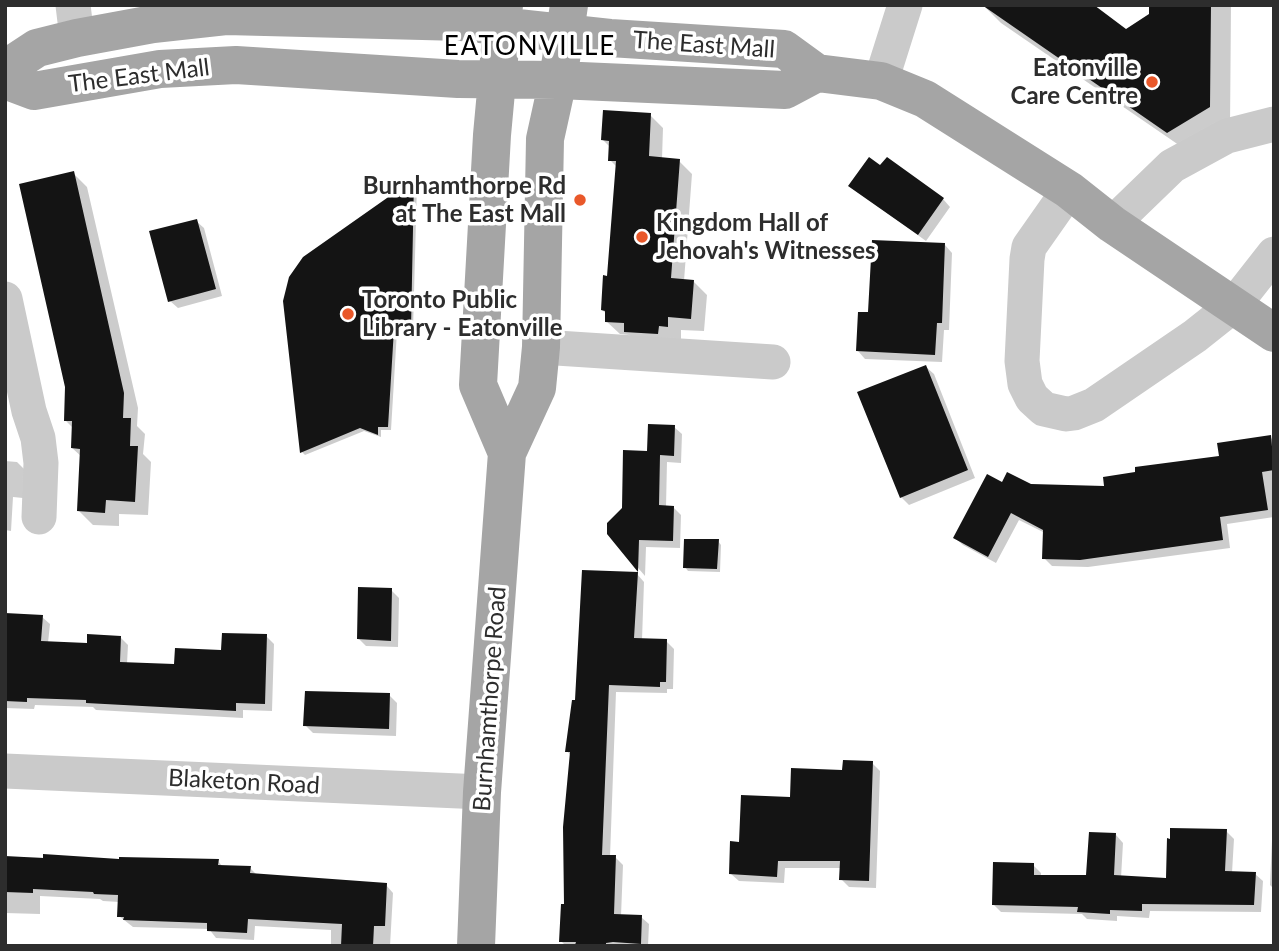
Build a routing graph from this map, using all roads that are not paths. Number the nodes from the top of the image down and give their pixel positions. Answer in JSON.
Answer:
{"nodes":[{"id":1,"x":905,"y":5,"type":"edge"},
{"id":2,"x":503,"y":16,"type":"edge"},
{"id":3,"x":567,"y":19,"type":"edge"},
{"id":4,"x":75,"y":22,"type":"edge"},
{"id":5,"x":5,"y":69,"type":"edge"},
{"id":6,"x":817,"y":74,"type":"junction"},
{"id":7,"x":5,"y":80,"type":"edge"},
{"id":8,"x":558,"y":80,"type":"junction"},
{"id":9,"x":496,"y":81,"type":"junction"},
{"id":10,"x":881,"y":81,"type":"junction"},
{"id":11,"x":1274,"y":124,"type":"edge"},
{"id":12,"x":1069,"y":190,"type":"junction"},
{"id":13,"x":1112,"y":224,"type":"junction"},
{"id":14,"x":1274,"y":254,"type":"edge"},
{"id":15,"x":5,"y":299,"type":"edge"},
{"id":16,"x":1234,"y":305,"type":"junction"},
{"id":17,"x":1274,"y":333,"type":"edge"},
{"id":18,"x":541,"y":346,"type":"junction"},
{"id":19,"x":773,"y":362,"type":"dead end"},
{"id":20,"x":17,"y":414,"type":"edge"},
{"id":21,"x":507,"y":453,"type":"junction"},
{"id":22,"x":39,"y":517,"type":"dead end"},
{"id":23,"x":5,"y":771,"type":"edge"},
{"id":24,"x":482,"y":792,"type":"junction"},
{"id":25,"x":476,"y":946,"type":"edge"}],
"edges":[{"from":1,"to":10,"type":"street"},
{"from":2,"to":3,"type":"main road","name":"The East Mall"},
{"from":2,"to":4,"type":"main road","name":"The East Mall"},
{"from":2,"to":9,"type":"main road","name":"Burnhamthorpe Road"},
{"from":3,"to":6,"type":"main road","name":"The East Mall"},
{"from":3,"to":8,"type":"main road","name":"Burnhamthorpe Road"},
{"from":4,"to":5,"type":"main road","name":"The East Mall"},
{"from":6,"to":8,"type":"main road","name":"The East Mall"},
{"from":6,"to":10,"type":"main road"},
{"from":7,"to":9,"type":"main road","name":"The East Mall"},
{"from":8,"to":9,"type":"main road","name":"The East Mall"},
{"from":8,"to":18,"type":"main road","name":"Burnhamthorpe Road"},
{"from":9,"to":21,"type":"main road","name":"Burnhamthorpe Road"},
{"from":10,"to":12,"type":"main road"},
{"from":11,"to":13,"type":"street"},
{"from":12,"to":13,"type":"main road"},
{"from":12,"to":16,"type":"street"},
{"from":13,"to":16,"type":"main road"},
{"from":14,"to":16,"type":"street"},
{"from":15,"to":20,"type":"street"},
{"from":16,"to":17,"type":"main road"},
{"from":18,"to":19,"type":"street"},
{"from":18,"to":21,"type":"main road","name":"Burnhamthorpe Road"},
{"from":20,"to":22,"type":"street"},
{"from":21,"to":24,"type":"main road","name":"Burnhamthorpe Road"},
{"from":23,"to":24,"type":"street","name":"Blaketon Road"},
{"from":24,"to":25,"type":"main road","name":"Burnhamthorpe Road"}]}
